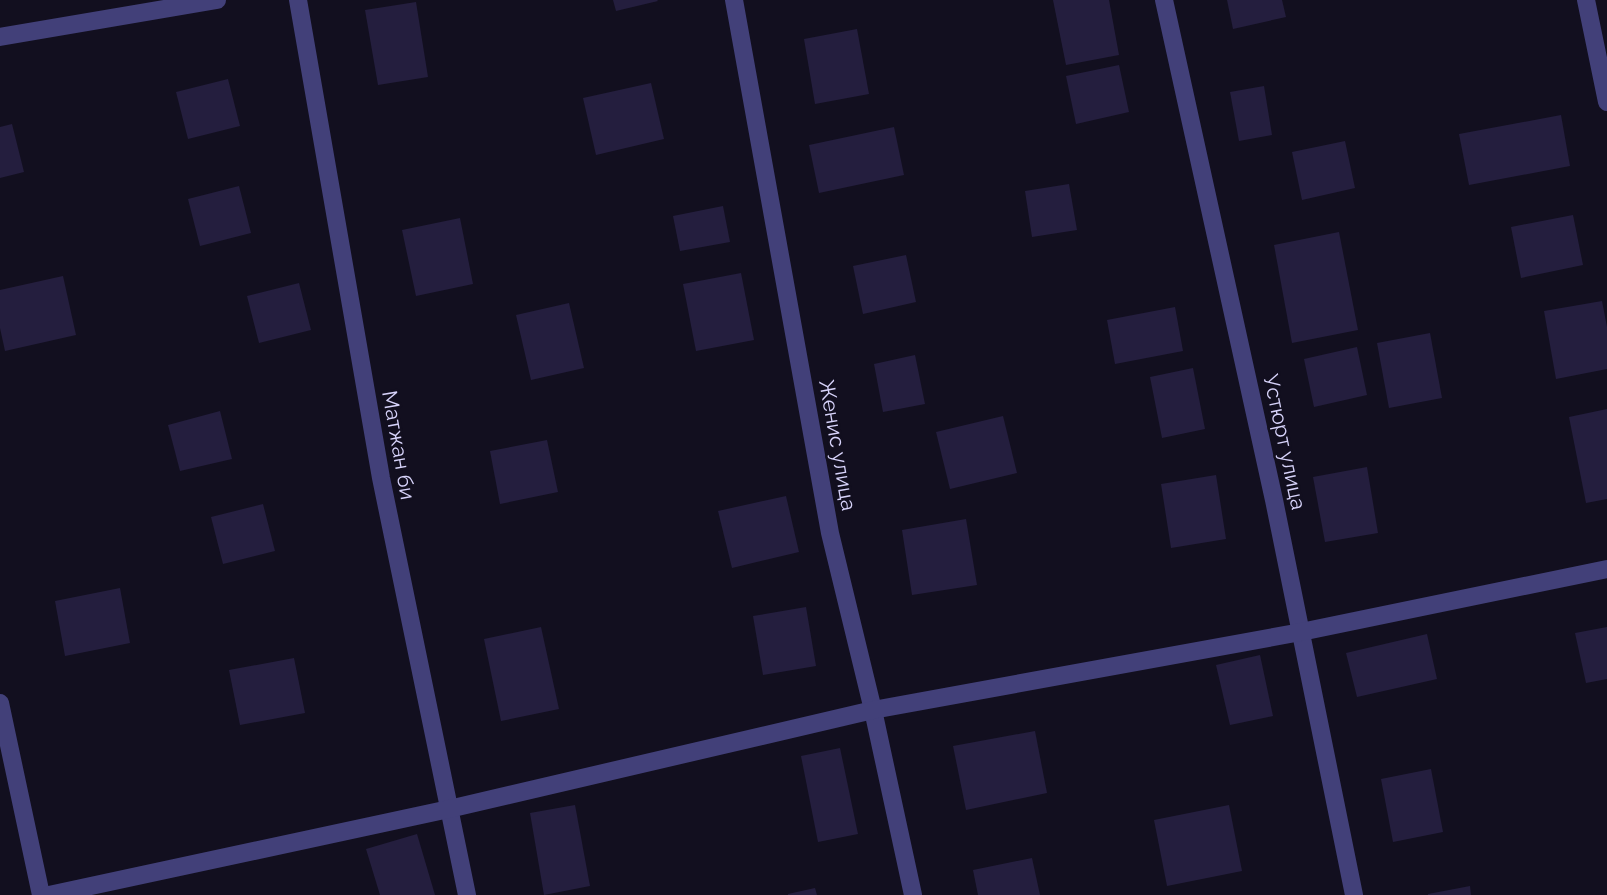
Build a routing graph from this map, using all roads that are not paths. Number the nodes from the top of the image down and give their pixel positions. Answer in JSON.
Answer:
{"nodes":[{"id":1,"x":217,"y":0,"type":"edge"},
{"id":2,"x":298,"y":0,"type":"edge"},
{"id":3,"x":734,"y":0,"type":"edge"},
{"id":4,"x":1164,"y":0,"type":"edge"},
{"id":5,"x":1586,"y":0,"type":"edge"},
{"id":6,"x":0,"y":37,"type":"edge"},
{"id":7,"x":1607,"y":102,"type":"edge"},
{"id":8,"x":1607,"y":569,"type":"edge"},
{"id":9,"x":1301,"y":632,"type":"junction"},
{"id":10,"x":0,"y":703,"type":"edge"},
{"id":11,"x":873,"y":710,"type":"junction"},
{"id":12,"x":449,"y":809,"type":"junction"},
{"id":13,"x":41,"y":895,"type":"edge"},
{"id":14,"x":49,"y":895,"type":"edge"},
{"id":15,"x":467,"y":895,"type":"edge"},
{"id":16,"x":913,"y":895,"type":"edge"},
{"id":17,"x":1354,"y":895,"type":"edge"}],
"edges":[{"from":1,"to":6,"type":"street"},
{"from":2,"to":12,"type":"street","name":"Матжан би"},
{"from":3,"to":11,"type":"street","name":"Женис улица"},
{"from":4,"to":9,"type":"street","name":"Устюрт улица"},
{"from":5,"to":7,"type":"street"},
{"from":8,"to":9,"type":"street"},
{"from":9,"to":11,"type":"street"},
{"from":9,"to":17,"type":"street","name":"Устюрт улица"},
{"from":10,"to":13,"type":"street"},
{"from":11,"to":12,"type":"street"},
{"from":11,"to":16,"type":"street","name":"Женис улица"},
{"from":12,"to":14,"type":"street"},
{"from":12,"to":15,"type":"street","name":"Матжан би"}]}
